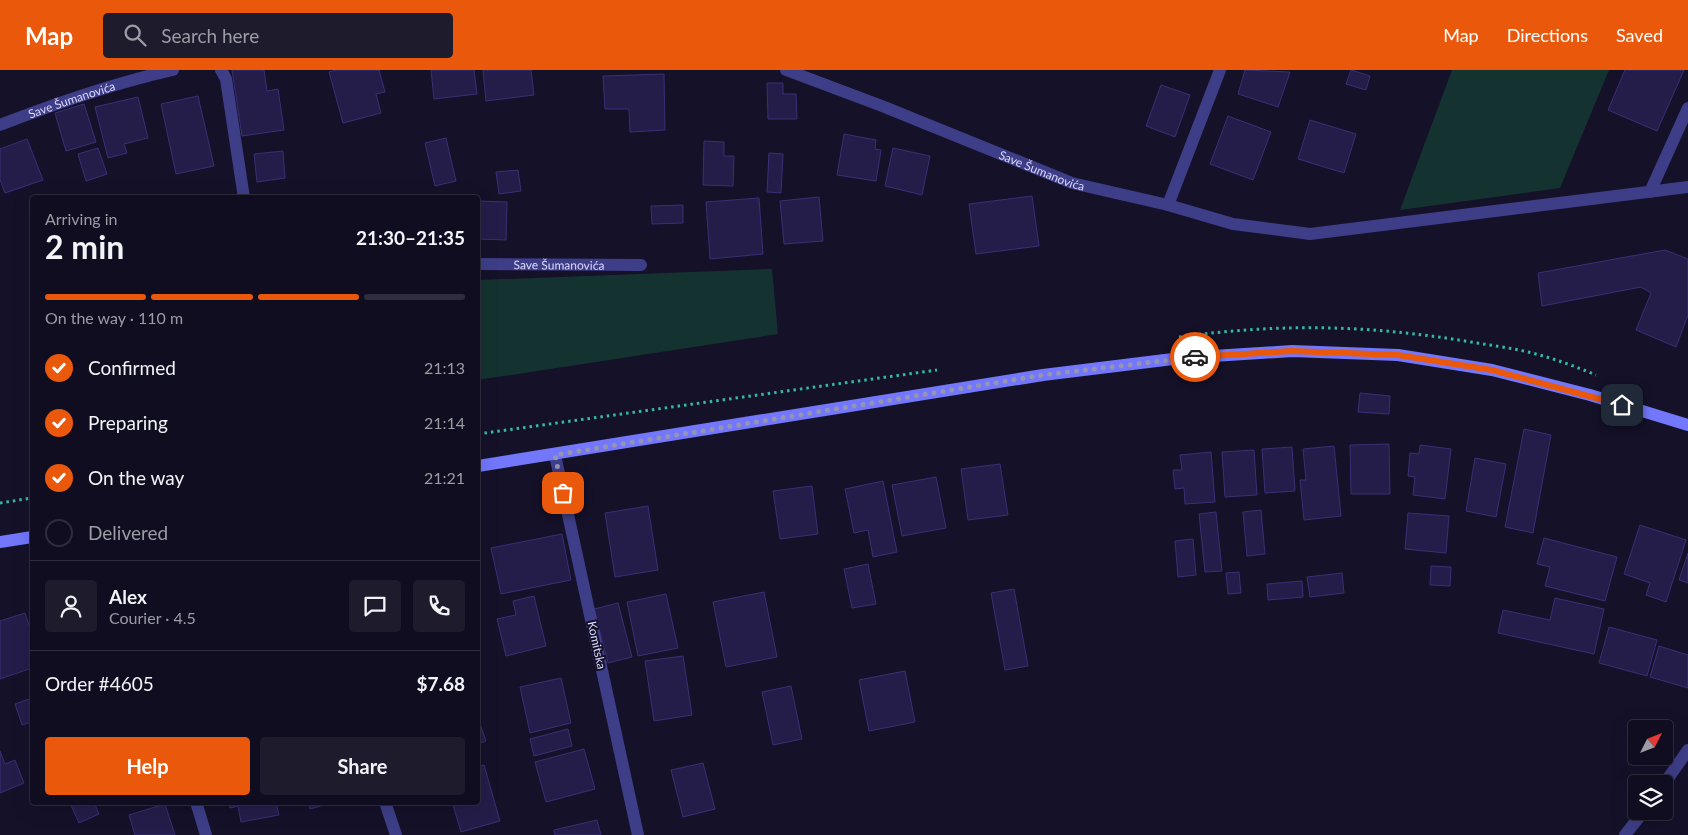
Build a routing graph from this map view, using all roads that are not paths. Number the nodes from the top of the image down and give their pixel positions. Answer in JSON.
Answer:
{"nodes":[{"id":1,"x":174,"y":70,"type":"edge"},
{"id":2,"x":221,"y":70,"type":"edge"},
{"id":3,"x":786,"y":70,"type":"edge"},
{"id":4,"x":1220,"y":70,"type":"edge"},
{"id":5,"x":1688,"y":108,"type":"edge"},
{"id":6,"x":0,"y":125,"type":"edge"},
{"id":7,"x":1688,"y":188,"type":"edge"},
{"id":8,"x":1650,"y":192,"type":"junction"},
{"id":9,"x":244,"y":195,"type":"edge"},
{"id":10,"x":1168,"y":205,"type":"junction"},
{"id":11,"x":480,"y":264,"type":"edge"},
{"id":12,"x":641,"y":265,"type":"dead end"},
{"id":13,"x":1688,"y":425,"type":"edge"},
{"id":14,"x":555,"y":455,"type":"junction"},
{"id":15,"x":480,"y":466,"type":"edge"},
{"id":16,"x":30,"y":537,"type":"edge"},
{"id":17,"x":0,"y":542,"type":"edge"},
{"id":18,"x":1688,"y":750,"type":"edge"},
{"id":19,"x":1670,"y":775,"type":"edge"},
{"id":20,"x":197,"y":805,"type":"edge"},
{"id":21,"x":386,"y":805,"type":"edge"},
{"id":22,"x":1637,"y":820,"type":"edge"},
{"id":23,"x":206,"y":835,"type":"edge"},
{"id":24,"x":396,"y":835,"type":"edge"},
{"id":25,"x":638,"y":835,"type":"edge"},
{"id":26,"x":1626,"y":835,"type":"edge"}],
"edges":[{"from":1,"to":6,"type":"street","name":"Save Šumanovića"},
{"from":2,"to":9,"type":"street"},
{"from":3,"to":10,"type":"street","name":"Save Šumanovića"},
{"from":4,"to":10,"type":"street"},
{"from":5,"to":8,"type":"street"},
{"from":7,"to":8,"type":"street","name":"Save Šumanovića"},
{"from":8,"to":10,"type":"street","name":"Save Šumanovića"},
{"from":11,"to":12,"type":"street","name":"Save Šumanovića"},
{"from":13,"to":14,"type":"main road"},
{"from":14,"to":15,"type":"main road"},
{"from":14,"to":25,"type":"street","name":"Komitska"},
{"from":16,"to":17,"type":"main road"},
{"from":18,"to":19,"type":"street"},
{"from":20,"to":23,"type":"street"},
{"from":21,"to":24,"type":"street"},
{"from":22,"to":26,"type":"street"}]}
